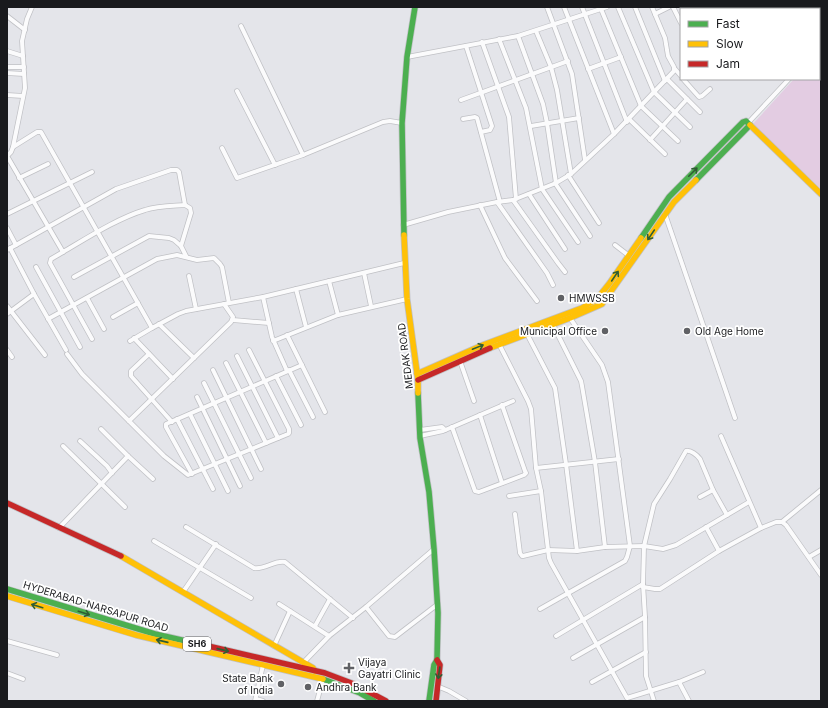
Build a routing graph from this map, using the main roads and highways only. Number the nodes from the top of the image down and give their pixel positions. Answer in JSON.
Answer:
{"nodes":[{"id":1,"x":414,"y":7,"type":"edge"},
{"id":2,"x":749,"y":124,"type":"junction"},
{"id":3,"x":674,"y":191,"type":"junction"},
{"id":4,"x":821,"y":194,"type":"edge"},
{"id":5,"x":680,"y":196,"type":"junction"},
{"id":6,"x":417,"y":377,"type":"junction"},
{"id":7,"x":7,"y":503,"type":"edge"},
{"id":8,"x":7,"y":589,"type":"edge"},
{"id":9,"x":8,"y":598,"type":"edge"},
{"id":10,"x":437,"y":660,"type":"junction"},
{"id":11,"x":315,"y":671,"type":"junction"},
{"id":12,"x":371,"y":700,"type":"edge"},
{"id":13,"x":386,"y":701,"type":"edge"},
{"id":14,"x":429,"y":701,"type":"edge"},
{"id":15,"x":436,"y":701,"type":"edge"}],
"edges":[{"from":1,"to":6,"type":"main road","name":"MEDAK ROAD"},
{"from":3,"to":2,"type":"main road","one_way":true},
{"from":2,"to":4,"type":"main road"},
{"from":2,"to":5,"type":"main road"},
{"from":3,"to":5,"type":"main road"},
{"from":6,"to":3,"type":"main road","one_way":true},
{"from":5,"to":6,"type":"main road","one_way":true},
{"from":6,"to":10,"type":"main road","name":"MEDAK ROAD"},
{"from":7,"to":11,"type":"main road"},
{"from":8,"to":11,"type":"main road","name":"HYDERABAD-NARSAPUR ROAD","number":"SH6","one_way":true},
{"from":12,"to":9,"type":"main road","name":"HYDERABAD-NARSAPUR ROAD","number":"SH6","one_way":true},
{"from":10,"to":14,"type":"main road","name":"MEDAK ROAD"},
{"from":10,"to":15,"type":"main road","one_way":true},
{"from":11,"to":13,"type":"main road","name":"HYDERABAD-NARSAPUR ROAD","number":"SH6"}]}
